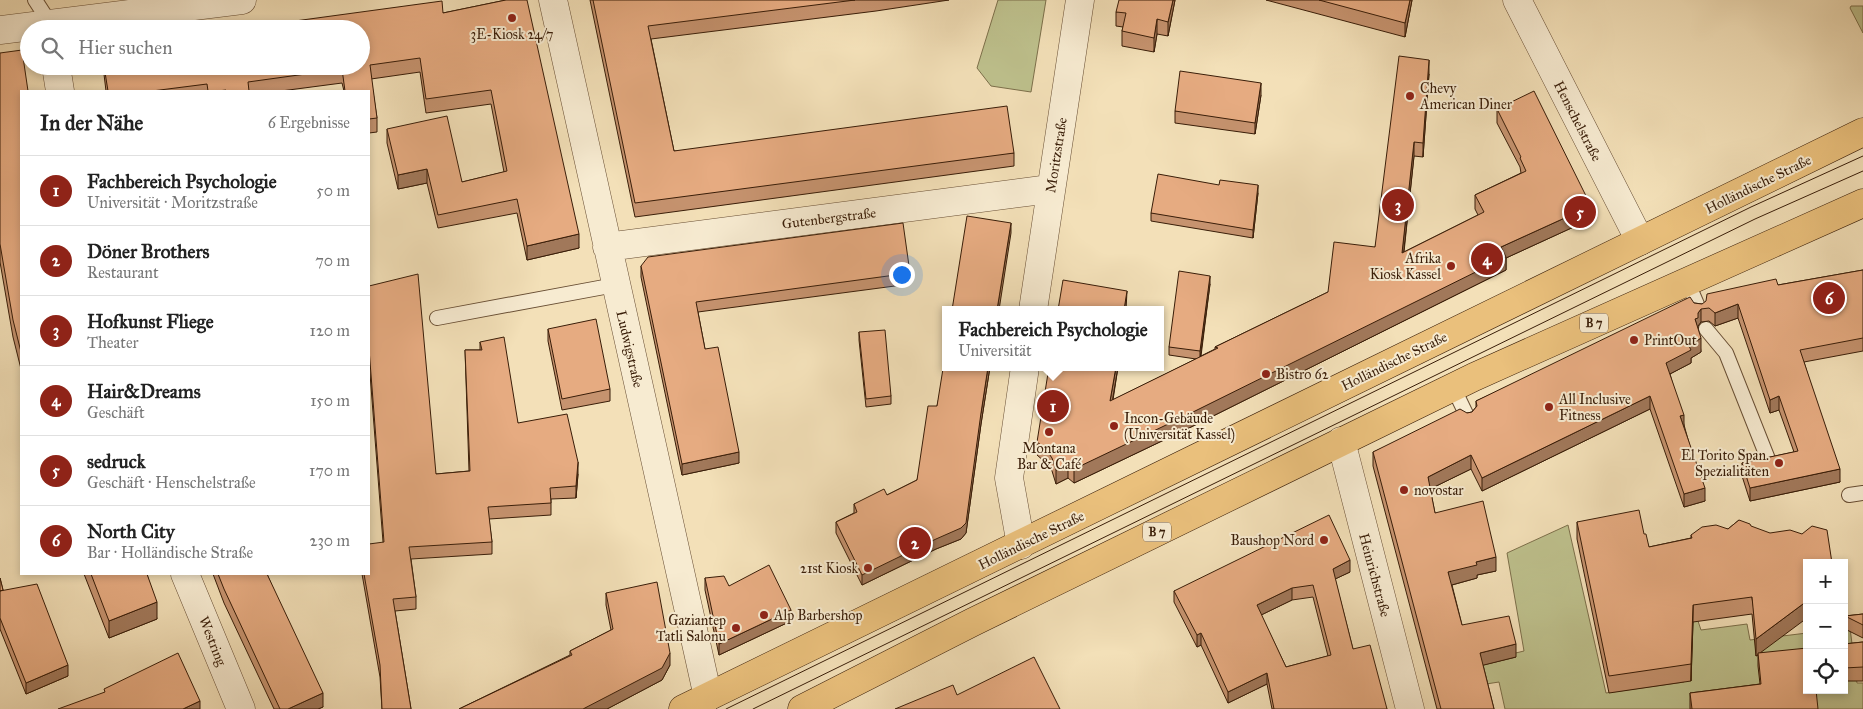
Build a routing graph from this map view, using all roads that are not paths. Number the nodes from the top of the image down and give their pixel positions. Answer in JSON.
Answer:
{"nodes":[{"id":1,"x":35,"y":0,"type":"edge"},
{"id":2,"x":242,"y":0,"type":"edge"},
{"id":3,"x":553,"y":0,"type":"edge"},
{"id":4,"x":1080,"y":0,"type":"edge"},
{"id":5,"x":1517,"y":0,"type":"edge"},
{"id":6,"x":47,"y":20,"type":"edge"},
{"id":7,"x":94,"y":20,"type":"edge"},
{"id":8,"x":20,"y":28,"type":"edge"},
{"id":9,"x":0,"y":30,"type":"edge"},
{"id":10,"x":57,"y":75,"type":"edge"},
{"id":11,"x":60,"y":90,"type":"edge"},
{"id":12,"x":1863,"y":132,"type":"edge"},
{"id":13,"x":1050,"y":189,"type":"junction"},
{"id":14,"x":1863,"y":203,"type":"edge"},
{"id":15,"x":1640,"y":241,"type":"junction"},
{"id":16,"x":607,"y":247,"type":"junction"},
{"id":17,"x":1687,"y":281,"type":"junction"},
{"id":18,"x":616,"y":285,"type":"junction"},
{"id":19,"x":1034,"y":306,"type":"edge"},
{"id":20,"x":1699,"y":309,"type":"edge"},
{"id":21,"x":437,"y":318,"type":"dead end"},
{"id":22,"x":1706,"y":329,"type":"edge"},
{"id":23,"x":1024,"y":371,"type":"edge"},
{"id":24,"x":1452,"y":387,"type":"junction"},
{"id":25,"x":1468,"y":418,"type":"edge"},
{"id":26,"x":1341,"y":441,"type":"junction"},
{"id":27,"x":1768,"y":460,"type":"edge"},
{"id":28,"x":1021,"y":545,"type":"junction"},
{"id":29,"x":185,"y":575,"type":"edge"},
{"id":30,"x":708,"y":697,"type":"junction"},
{"id":31,"x":241,"y":709,"type":"edge"},
{"id":32,"x":683,"y":709,"type":"edge"},
{"id":33,"x":802,"y":709,"type":"edge"},
{"id":34,"x":1410,"y":709,"type":"edge"}],
"edges":[{"from":1,"to":6,"type":"lane"},
{"from":2,"to":7,"type":"street"},
{"from":3,"to":16,"type":"street","name":"Ludwigstraße"},
{"from":4,"to":13,"type":"street","name":"Moritzstraße"},
{"from":5,"to":15,"type":"street","name":"Henschelstraße"},
{"from":8,"to":9,"type":"street"},
{"from":10,"to":11,"type":"street"},
{"from":12,"to":15,"type":"main road","name":"Holländische Straße"},
{"from":13,"to":16,"type":"street","name":"Gutenbergstraße"},
{"from":13,"to":19,"type":"street","name":"Moritzstraße"},
{"from":14,"to":17,"type":"main road","number":"B 7"},
{"from":15,"to":28,"type":"main road","name":"Holländische Straße"},
{"from":16,"to":18,"type":"street","name":"Ludwigstraße"},
{"from":17,"to":20,"type":"lane"},
{"from":17,"to":24,"type":"main road","number":"B 7"},
{"from":18,"to":21,"type":"lane"},
{"from":18,"to":30,"type":"street","name":"Ludwigstraße"},
{"from":22,"to":27,"type":"lane"},
{"from":23,"to":28,"type":"street"},
{"from":24,"to":25,"type":"lane"},
{"from":24,"to":26,"type":"main road","number":"B 7"},
{"from":26,"to":33,"type":"main road","number":"B 7"},
{"from":26,"to":34,"type":"street","name":"Heinrichstraße"},
{"from":28,"to":30,"type":"main road","name":"Holländische Straße"},
{"from":29,"to":31,"type":"street","name":"Westring"},
{"from":30,"to":32,"type":"main road","name":"Holländische Straße"}]}
